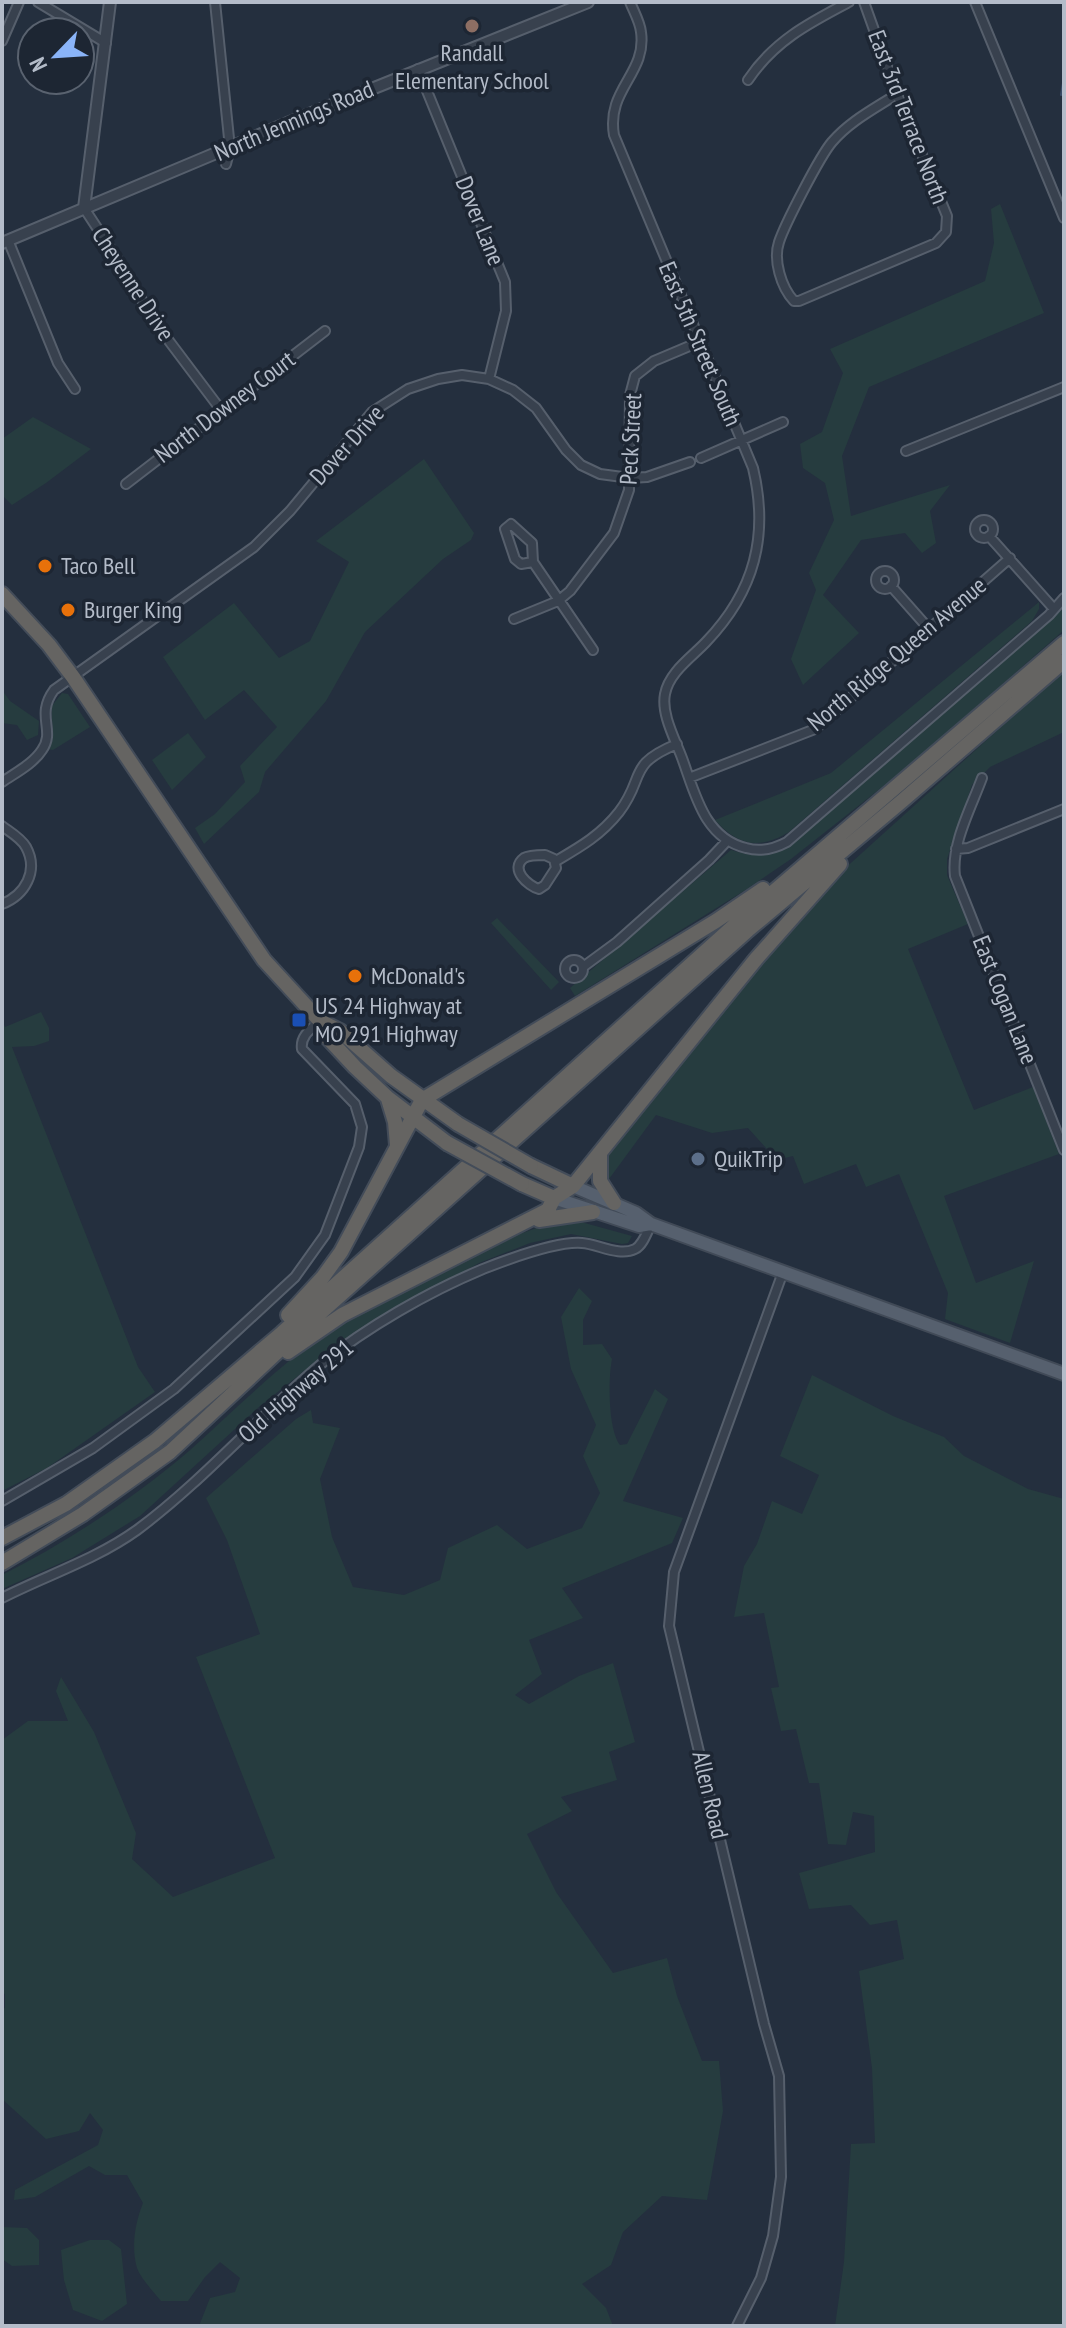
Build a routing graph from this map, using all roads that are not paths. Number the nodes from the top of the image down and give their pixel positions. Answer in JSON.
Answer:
{"nodes":[{"id":1,"x":19,"y":2,"type":"edge"},
{"id":2,"x":38,"y":2,"type":"edge"},
{"id":3,"x":110,"y":2,"type":"edge"},
{"id":4,"x":215,"y":2,"type":"edge"},
{"id":5,"x":588,"y":2,"type":"edge"},
{"id":6,"x":630,"y":2,"type":"edge"},
{"id":7,"x":849,"y":2,"type":"edge"},
{"id":8,"x":864,"y":2,"type":"edge"},
{"id":9,"x":975,"y":2,"type":"edge"},
{"id":10,"x":2,"y":41,"type":"edge"},
{"id":11,"x":106,"y":43,"type":"junction"},
{"id":12,"x":418,"y":69,"type":"junction"},
{"id":13,"x":748,"y":80,"type":"dead end"},
{"id":14,"x":897,"y":94,"type":"junction"},
{"id":15,"x":230,"y":148,"type":"junction"},
{"id":16,"x":226,"y":164,"type":"dead end"},
{"id":17,"x":1064,"y":186,"type":"edge"},
{"id":18,"x":1053,"y":191,"type":"junction"},
{"id":19,"x":84,"y":208,"type":"junction"},
{"id":20,"x":1064,"y":218,"type":"edge"},
{"id":21,"x":5,"y":241,"type":"edge"},
{"id":22,"x":325,"y":331,"type":"dead end"},
{"id":23,"x":699,"y":342,"type":"junction"},
{"id":24,"x":489,"y":379,"type":"junction"},
{"id":25,"x":1064,"y":387,"type":"edge"},
{"id":26,"x":75,"y":389,"type":"dead end"},
{"id":27,"x":221,"y":410,"type":"junction"},
{"id":28,"x":783,"y":422,"type":"dead end"},
{"id":29,"x":742,"y":442,"type":"junction"},
{"id":30,"x":906,"y":451,"type":"dead end"},
{"id":31,"x":701,"y":458,"type":"dead end"},
{"id":32,"x":690,"y":462,"type":"dead end"},
{"id":33,"x":630,"y":478,"type":"junction"},
{"id":34,"x":126,"y":484,"type":"dead end"},
{"id":35,"x":989,"y":536,"type":"dead end"},
{"id":36,"x":1010,"y":558,"type":"junction"},
{"id":37,"x":533,"y":562,"type":"junction"},
{"id":38,"x":891,"y":586,"type":"dead end"},
{"id":39,"x":2,"y":594,"type":"edge"},
{"id":40,"x":1064,"y":598,"type":"edge"},
{"id":41,"x":558,"y":601,"type":"junction"},
{"id":42,"x":1054,"y":609,"type":"junction"},
{"id":43,"x":514,"y":619,"type":"dead end"},
{"id":44,"x":929,"y":629,"type":"junction"},
{"id":45,"x":1064,"y":643,"type":"edge"},
{"id":46,"x":593,"y":650,"type":"dead end"},
{"id":47,"x":1064,"y":661,"type":"edge"},
{"id":48,"x":73,"y":677,"type":"junction"},
{"id":49,"x":677,"y":744,"type":"junction"},
{"id":50,"x":689,"y":778,"type":"junction"},
{"id":51,"x":982,"y":778,"type":"dead end"},
{"id":52,"x":2,"y":782,"type":"edge"},
{"id":53,"x":902,"y":801,"type":"junction"},
{"id":54,"x":1064,"y":809,"type":"edge"},
{"id":55,"x":2,"y":826,"type":"edge"},
{"id":56,"x":727,"y":841,"type":"junction"},
{"id":57,"x":824,"y":848,"type":"junction"},
{"id":58,"x":956,"y":849,"type":"junction"},
{"id":59,"x":556,"y":861,"type":"junction"},
{"id":60,"x":2,"y":904,"type":"edge"},
{"id":61,"x":583,"y":967,"type":"dead end"},
{"id":62,"x":320,"y":1021,"type":"junction"},
{"id":63,"x":443,"y":1086,"type":"junction"},
{"id":64,"x":409,"y":1090,"type":"junction"},
{"id":65,"x":388,"y":1098,"type":"junction"},
{"id":66,"x":422,"y":1100,"type":"junction"},
{"id":67,"x":412,"y":1118,"type":"junction"},
{"id":68,"x":397,"y":1146,"type":"junction"},
{"id":69,"x":1064,"y":1150,"type":"edge"},
{"id":70,"x":600,"y":1153,"type":"junction"},
{"id":71,"x":573,"y":1186,"type":"junction"},
{"id":72,"x":554,"y":1198,"type":"junction"},
{"id":73,"x":614,"y":1203,"type":"junction"},
{"id":74,"x":593,"y":1212,"type":"junction"},
{"id":75,"x":651,"y":1224,"type":"junction"},
{"id":76,"x":520,"y":1226,"type":"junction"},
{"id":77,"x":783,"y":1272,"type":"junction"},
{"id":78,"x":267,"y":1364,"type":"junction"},
{"id":79,"x":234,"y":1374,"type":"junction"},
{"id":80,"x":1064,"y":1374,"type":"edge"},
{"id":81,"x":2,"y":1501,"type":"edge"},
{"id":82,"x":2,"y":1538,"type":"edge"},
{"id":83,"x":2,"y":1563,"type":"edge"},
{"id":84,"x":2,"y":1598,"type":"edge"},
{"id":85,"x":737,"y":2326,"type":"edge"}],
"edges":[{"from":1,"to":10,"type":"street"},
{"from":2,"to":11,"type":"street"},
{"from":3,"to":11,"type":"street","name":"Cheyenne Drive"},
{"from":4,"to":15,"type":"street"},
{"from":5,"to":12,"type":"street","name":"North Jennings Road"},
{"from":6,"to":23,"type":"street","name":"East 5th Street South"},
{"from":7,"to":13,"type":"street"},
{"from":8,"to":14,"type":"street","name":"East 3rd Terrace North"},
{"from":9,"to":18,"type":"street"},
{"from":11,"to":19,"type":"street","name":"Cheyenne Drive"},
{"from":12,"to":15,"type":"street","name":"North Jennings Road"},
{"from":12,"to":24,"type":"street","name":"Dover Lane"},
{"from":14,"to":14,"type":"street","name":"East 3rd Terrace North"},
{"from":15,"to":16,"type":"street"},
{"from":15,"to":19,"type":"street","name":"North Jennings Road"},
{"from":17,"to":18,"type":"street"},
{"from":18,"to":20,"type":"street"},
{"from":19,"to":21,"type":"street","name":"North Jennings Road"},
{"from":19,"to":27,"type":"street","name":"Cheyenne Drive"},
{"from":21,"to":26,"type":"street"},
{"from":22,"to":27,"type":"street","name":"North Downey Court"},
{"from":23,"to":29,"type":"street","name":"East 5th Street South"},
{"from":23,"to":33,"type":"street","name":"Peck Street"},
{"from":24,"to":33,"type":"street","name":"Dover Drive"},
{"from":24,"to":48,"type":"street","name":"Dover Drive"},
{"from":25,"to":30,"type":"street"},
{"from":27,"to":34,"type":"street","name":"North Downey Court"},
{"from":28,"to":29,"type":"street"},
{"from":29,"to":31,"type":"street"},
{"from":29,"to":49,"type":"street","name":"East 5th Street South"},
{"from":32,"to":33,"type":"street","name":"Dover Drive"},
{"from":33,"to":41,"type":"street","name":"Peck Street"},
{"from":35,"to":36,"type":"street"},
{"from":36,"to":42,"type":"street"},
{"from":36,"to":44,"type":"street","name":"North Ridge Queen Avenue"},
{"from":37,"to":37,"type":"street"},
{"from":37,"to":41,"type":"street"},
{"from":38,"to":44,"type":"street"},
{"from":39,"to":48,"type":"highway"},
{"from":40,"to":42,"type":"street"},
{"from":41,"to":43,"type":"street","name":"Peck Street"},
{"from":41,"to":46,"type":"street"},
{"from":42,"to":56,"type":"street"},
{"from":44,"to":50,"type":"street","name":"North Ridge Queen Avenue"},
{"from":45,"to":57,"type":"highway"},
{"from":47,"to":53,"type":"highway"},
{"from":48,"to":52,"type":"street","name":"Dover Drive"},
{"from":48,"to":62,"type":"highway"},
{"from":49,"to":50,"type":"street"},
{"from":49,"to":59,"type":"street"},
{"from":50,"to":56,"type":"street"},
{"from":51,"to":58,"type":"street"},
{"from":53,"to":70,"type":"highway"},
{"from":53,"to":78,"type":"highway"},
{"from":54,"to":58,"type":"street"},
{"from":55,"to":60,"type":"street"},
{"from":56,"to":61,"type":"street"},
{"from":57,"to":63,"type":"highway"},
{"from":57,"to":79,"type":"highway"},
{"from":58,"to":69,"type":"street","name":"East Cogan Lane"},
{"from":59,"to":59,"type":"street"},
{"from":62,"to":64,"type":"highway"},
{"from":62,"to":65,"type":"highway"},
{"from":62,"to":81,"type":"street"},
{"from":63,"to":64,"type":"highway"},
{"from":63,"to":66,"type":"highway"},
{"from":64,"to":66,"type":"highway"},
{"from":65,"to":67,"type":"highway"},
{"from":65,"to":68,"type":"highway"},
{"from":66,"to":67,"type":"highway"},
{"from":66,"to":71,"type":"highway","bridge":true},
{"from":67,"to":68,"type":"highway"},
{"from":67,"to":72,"type":"highway","bridge":true},
{"from":68,"to":79,"type":"highway"},
{"from":70,"to":71,"type":"highway"},
{"from":70,"to":73,"type":"highway"},
{"from":71,"to":72,"type":"highway"},
{"from":71,"to":73,"type":"main road"},
{"from":72,"to":74,"type":"main road"},
{"from":72,"to":76,"type":"highway"},
{"from":73,"to":75,"type":"main road"},
{"from":74,"to":75,"type":"main road"},
{"from":74,"to":76,"type":"highway"},
{"from":75,"to":77,"type":"main road"},
{"from":75,"to":84,"type":"street","name":"Old Highway 291"},
{"from":76,"to":78,"type":"highway"},
{"from":77,"to":80,"type":"main road"},
{"from":77,"to":85,"type":"street","name":"Allen Road"},
{"from":78,"to":83,"type":"highway"},
{"from":79,"to":82,"type":"highway"}]}
